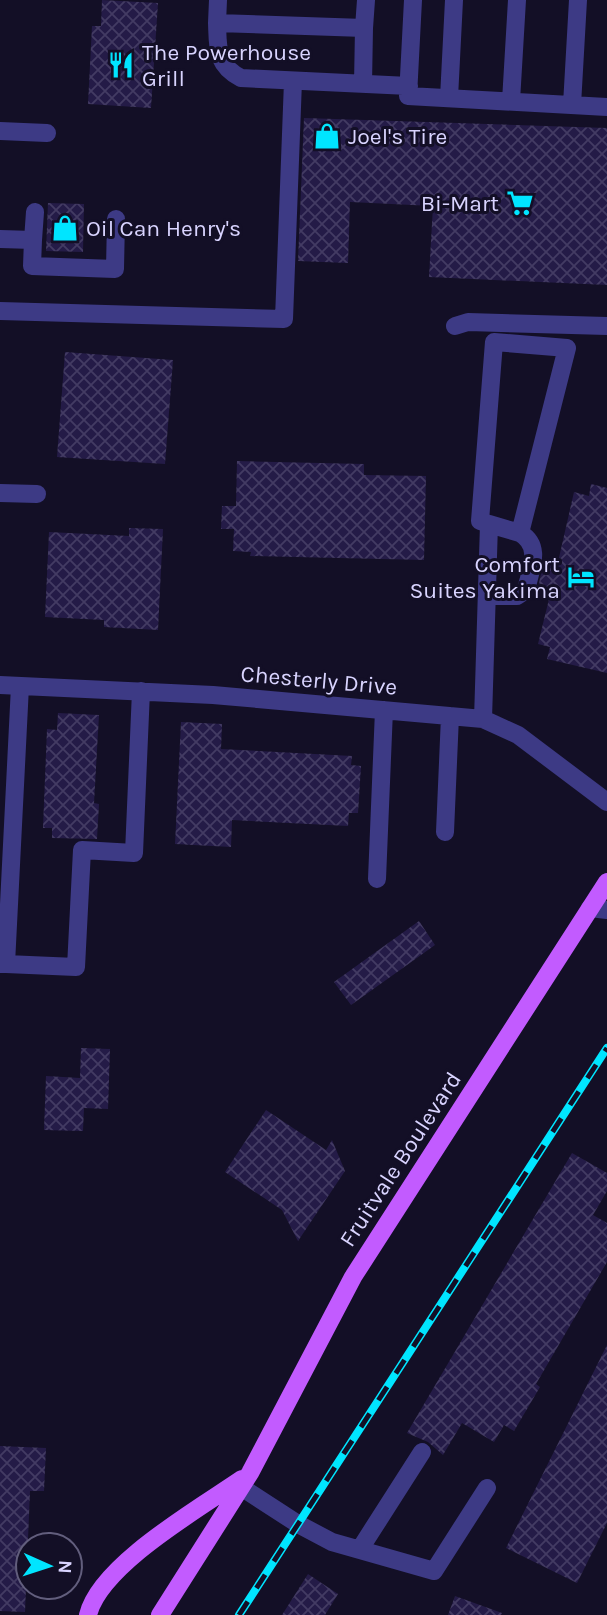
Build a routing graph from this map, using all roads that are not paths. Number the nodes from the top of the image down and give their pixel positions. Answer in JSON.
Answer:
{"nodes":[{"id":1,"x":218,"y":0,"type":"edge"},
{"id":2,"x":366,"y":0,"type":"edge"},
{"id":3,"x":413,"y":0,"type":"edge"},
{"id":4,"x":454,"y":0,"type":"edge"},
{"id":5,"x":517,"y":0,"type":"edge"},
{"id":6,"x":578,"y":0,"type":"edge"},
{"id":7,"x":218,"y":23,"type":"junction"},
{"id":8,"x":364,"y":28,"type":"junction"},
{"id":9,"x":293,"y":81,"type":"junction"},
{"id":10,"x":363,"y":84,"type":"junction"},
{"id":11,"x":409,"y":86,"type":"junction"},
{"id":12,"x":449,"y":98,"type":"junction"},
{"id":13,"x":511,"y":101,"type":"junction"},
{"id":14,"x":572,"y":105,"type":"junction"},
{"id":15,"x":607,"y":107,"type":"edge"},
{"id":16,"x":0,"y":131,"type":"edge"},
{"id":17,"x":47,"y":134,"type":"dead end"},
{"id":18,"x":35,"y":212,"type":"dead end"},
{"id":19,"x":116,"y":219,"type":"dead end"},
{"id":20,"x":0,"y":239,"type":"edge"},
{"id":21,"x":33,"y":240,"type":"junction"},
{"id":22,"x":0,"y":311,"type":"edge"},
{"id":23,"x":455,"y":326,"type":"dead end"},
{"id":24,"x":607,"y":326,"type":"edge"},
{"id":25,"x":0,"y":493,"type":"edge"},
{"id":26,"x":37,"y":494,"type":"dead end"},
{"id":27,"x":489,"y":524,"type":"junction"},
{"id":28,"x":520,"y":533,"type":"junction"},
{"id":29,"x":487,"y":596,"type":"junction"},
{"id":30,"x":0,"y":685,"type":"edge"},
{"id":31,"x":20,"y":686,"type":"junction"},
{"id":32,"x":141,"y":691,"type":"junction"},
{"id":33,"x":384,"y":710,"type":"junction"},
{"id":34,"x":450,"y":716,"type":"junction"},
{"id":35,"x":483,"y":719,"type":"junction"},
{"id":36,"x":607,"y":802,"type":"edge"},
{"id":37,"x":445,"y":832,"type":"dead end"},
{"id":38,"x":377,"y":879,"type":"dead end"},
{"id":39,"x":607,"y":882,"type":"edge"},
{"id":40,"x":598,"y":909,"type":"edge"},
{"id":41,"x":3,"y":964,"type":"edge"},
{"id":42,"x":422,"y":1452,"type":"dead end"},
{"id":43,"x":246,"y":1480,"type":"junction"},
{"id":44,"x":487,"y":1488,"type":"dead end"},
{"id":45,"x":360,"y":1549,"type":"junction"},
{"id":46,"x":88,"y":1615,"type":"edge"},
{"id":47,"x":160,"y":1615,"type":"edge"}],
"edges":[{"from":1,"to":7,"type":"street"},
{"from":2,"to":8,"type":"street"},
{"from":3,"to":11,"type":"street"},
{"from":4,"to":12,"type":"street"},
{"from":5,"to":13,"type":"street"},
{"from":6,"to":14,"type":"street"},
{"from":7,"to":8,"type":"street"},
{"from":7,"to":9,"type":"street"},
{"from":8,"to":10,"type":"street"},
{"from":9,"to":10,"type":"street"},
{"from":9,"to":22,"type":"street"},
{"from":10,"to":11,"type":"street"},
{"from":11,"to":12,"type":"street"},
{"from":12,"to":13,"type":"street"},
{"from":13,"to":14,"type":"street"},
{"from":14,"to":15,"type":"street"},
{"from":16,"to":17,"type":"street"},
{"from":18,"to":21,"type":"street"},
{"from":19,"to":21,"type":"street"},
{"from":20,"to":21,"type":"street"},
{"from":23,"to":24,"type":"street"},
{"from":25,"to":26,"type":"street"},
{"from":27,"to":28,"type":"street"},
{"from":27,"to":28,"type":"street"},
{"from":27,"to":29,"type":"street"},
{"from":28,"to":29,"type":"street"},
{"from":29,"to":35,"type":"street"},
{"from":30,"to":31,"type":"street","name":"Chesterly Drive"},
{"from":31,"to":32,"type":"street","name":"Chesterly Drive"},
{"from":31,"to":41,"type":"street"},
{"from":32,"to":33,"type":"street","name":"Chesterly Drive"},
{"from":32,"to":41,"type":"street"},
{"from":33,"to":34,"type":"street","name":"Chesterly Drive"},
{"from":33,"to":38,"type":"street"},
{"from":34,"to":35,"type":"street","name":"Chesterly Drive"},
{"from":34,"to":37,"type":"street"},
{"from":35,"to":36,"type":"street","name":"Chesterly Drive"},
{"from":39,"to":40,"type":"main road","name":"Fruitvale Boulevard"},
{"from":40,"to":43,"type":"main road","name":"Fruitvale Boulevard"},
{"from":42,"to":45,"type":"street"},
{"from":43,"to":45,"type":"street"},
{"from":43,"to":46,"type":"main road","name":"Fruitvale Boulevard"},
{"from":43,"to":47,"type":"main road","name":"Fruitvale Boulevard"},
{"from":44,"to":45,"type":"street"}]}
